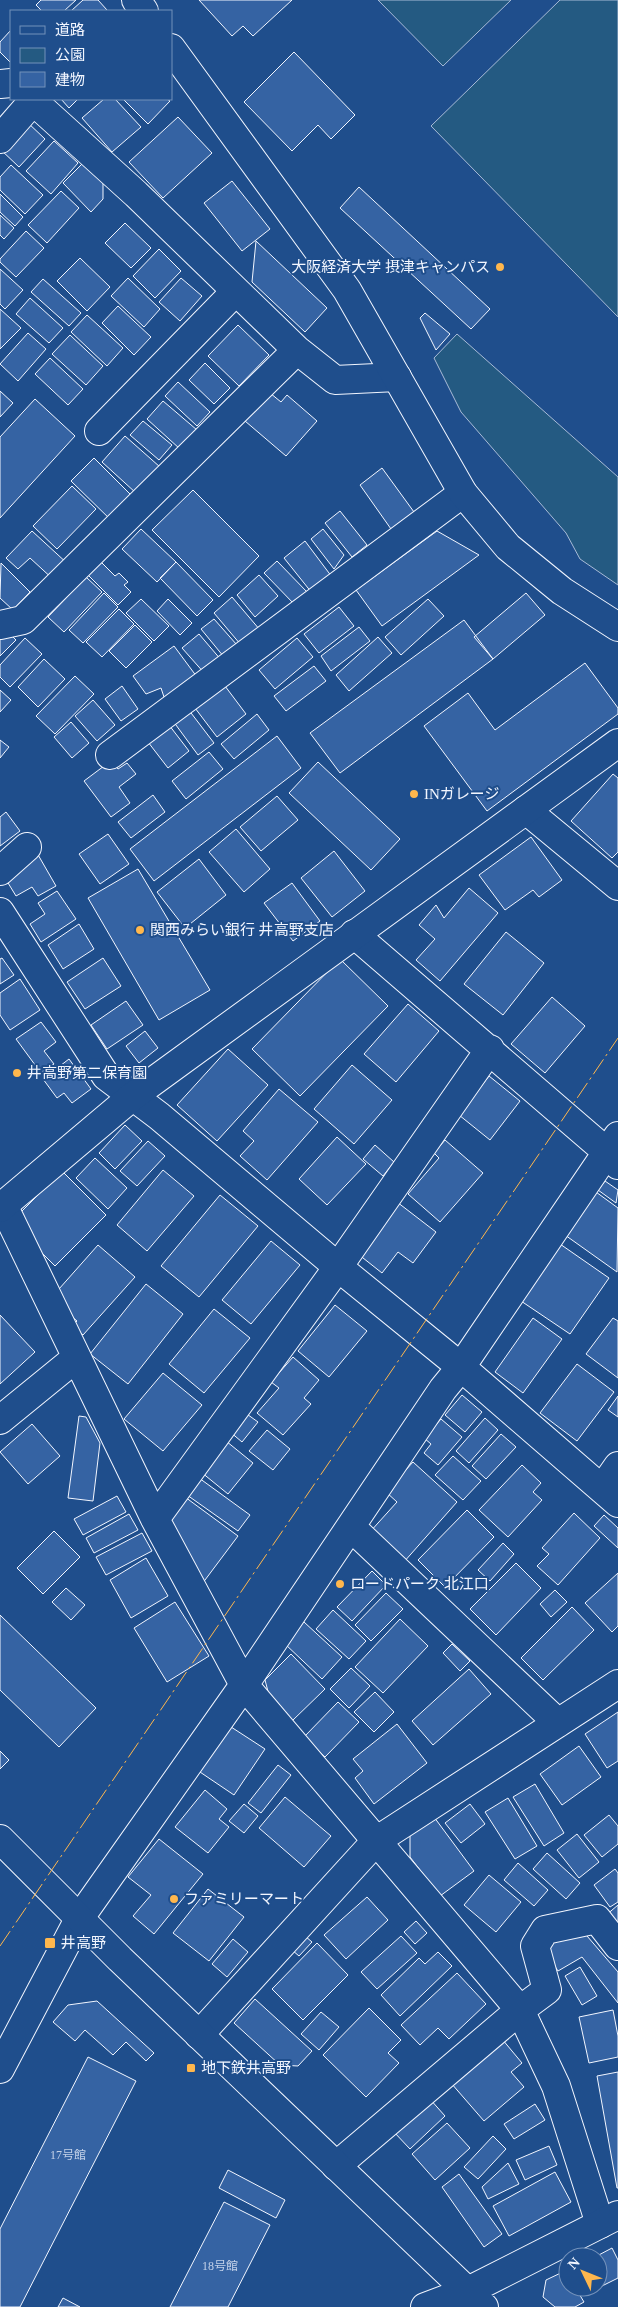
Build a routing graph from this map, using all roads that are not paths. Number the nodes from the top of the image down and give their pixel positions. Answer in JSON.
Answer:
{"nodes":[{"id":1,"x":172,"y":49,"type":"edge"},
{"id":2,"x":32,"y":100,"type":"edge"},
{"id":3,"x":0,"y":139,"type":"edge"},
{"id":4,"x":235,"y":292,"type":"junction"},
{"id":5,"x":297,"y":350,"type":"junction"},
{"id":6,"x":397,"y":378,"type":"junction"},
{"id":7,"x":98,"y":431,"type":"dead end"},
{"id":8,"x":463,"y":493,"type":"junction"},
{"id":9,"x":0,"y":625,"type":"edge"},
{"id":10,"x":618,"y":626,"type":"edge"},
{"id":11,"x":618,"y":743,"type":"edge"},
{"id":12,"x":110,"y":755,"type":"dead end"},
{"id":13,"x":526,"y":810,"type":"junction"},
{"id":14,"x":27,"y":847,"type":"dead end"},
{"id":15,"x":0,"y":871,"type":"edge"},
{"id":16,"x":618,"y":886,"type":"edge"},
{"id":17,"x":0,"y":912,"type":"edge"},
{"id":18,"x":354,"y":934,"type":"junction"},
{"id":19,"x":490,"y":1049,"type":"junction"},
{"id":20,"x":133,"y":1096,"type":"junction"},
{"id":21,"x":614,"y":1151,"type":"edge"},
{"id":22,"x":1,"y":1206,"type":"edge"},
{"id":23,"x":338,"y":1268,"type":"junction"},
{"id":24,"x":76,"y":1358,"type":"junction"},
{"id":25,"x":461,"y":1367,"type":"junction"},
{"id":26,"x":0,"y":1420,"type":"edge"},
{"id":27,"x":618,"y":1466,"type":"edge"},
{"id":28,"x":610,"y":1496,"type":"edge"},
{"id":29,"x":155,"y":1518,"type":"junction"},
{"id":30,"x":351,"y":1527,"type":"junction"},
{"id":31,"x":618,"y":1684,"type":"edge"},
{"id":32,"x":244,"y":1685,"type":"junction"},
{"id":33,"x":558,"y":1723,"type":"junction"},
{"id":34,"x":0,"y":1840,"type":"edge"},
{"id":35,"x":376,"y":1841,"type":"junction"},
{"id":36,"x":79,"y":1919,"type":"junction"},
{"id":37,"x":618,"y":1946,"type":"edge"},
{"id":38,"x":520,"y":2010,"type":"junction"},
{"id":39,"x":199,"y":2035,"type":"junction"},
{"id":40,"x":0,"y":2069,"type":"edge"},
{"id":41,"x":336,"y":2166,"type":"junction"},
{"id":42,"x":609,"y":2219,"type":"edge"},
{"id":43,"x":476,"y":2299,"type":"edge"},
{"id":44,"x":425,"y":2307,"type":"edge"}],
"edges":[{"from":1,"to":6,"type":"street"},
{"from":2,"to":3,"type":"street"},
{"from":2,"to":4,"type":"street"},
{"from":4,"to":5,"type":"street"},
{"from":4,"to":7,"type":"street"},
{"from":5,"to":6,"type":"street"},
{"from":5,"to":9,"type":"street"},
{"from":6,"to":8,"type":"street"},
{"from":8,"to":10,"type":"street"},
{"from":8,"to":12,"type":"street"},
{"from":11,"to":13,"type":"street"},
{"from":13,"to":16,"type":"street"},
{"from":13,"to":18,"type":"street"},
{"from":14,"to":15,"type":"street"},
{"from":17,"to":20,"type":"street"},
{"from":18,"to":19,"type":"street"},
{"from":18,"to":20,"type":"street"},
{"from":19,"to":21,"type":"street"},
{"from":19,"to":23,"type":"street"},
{"from":20,"to":22,"type":"street"},
{"from":20,"to":23,"type":"street"},
{"from":21,"to":25,"type":"street"},
{"from":22,"to":24,"type":"street"},
{"from":23,"to":25,"type":"street"},
{"from":23,"to":29,"type":"street"},
{"from":24,"to":26,"type":"street"},
{"from":24,"to":29,"type":"street"},
{"from":25,"to":28,"type":"street"},
{"from":25,"to":30,"type":"street"},
{"from":27,"to":28,"type":"street"},
{"from":29,"to":32,"type":"street"},
{"from":30,"to":32,"type":"street"},
{"from":30,"to":33,"type":"street"},
{"from":31,"to":33,"type":"street"},
{"from":32,"to":35,"type":"street"},
{"from":32,"to":36,"type":"street"},
{"from":33,"to":35,"type":"street"},
{"from":34,"to":36,"type":"street"},
{"from":35,"to":38,"type":"street"},
{"from":35,"to":39,"type":"street"},
{"from":36,"to":39,"type":"street"},
{"from":36,"to":40,"type":"street"},
{"from":37,"to":38,"type":"street"},
{"from":38,"to":41,"type":"street"},
{"from":38,"to":42,"type":"street"},
{"from":39,"to":41,"type":"street"},
{"from":41,"to":43,"type":"street"},
{"from":42,"to":43,"type":"street"},
{"from":43,"to":44,"type":"street"}]}
